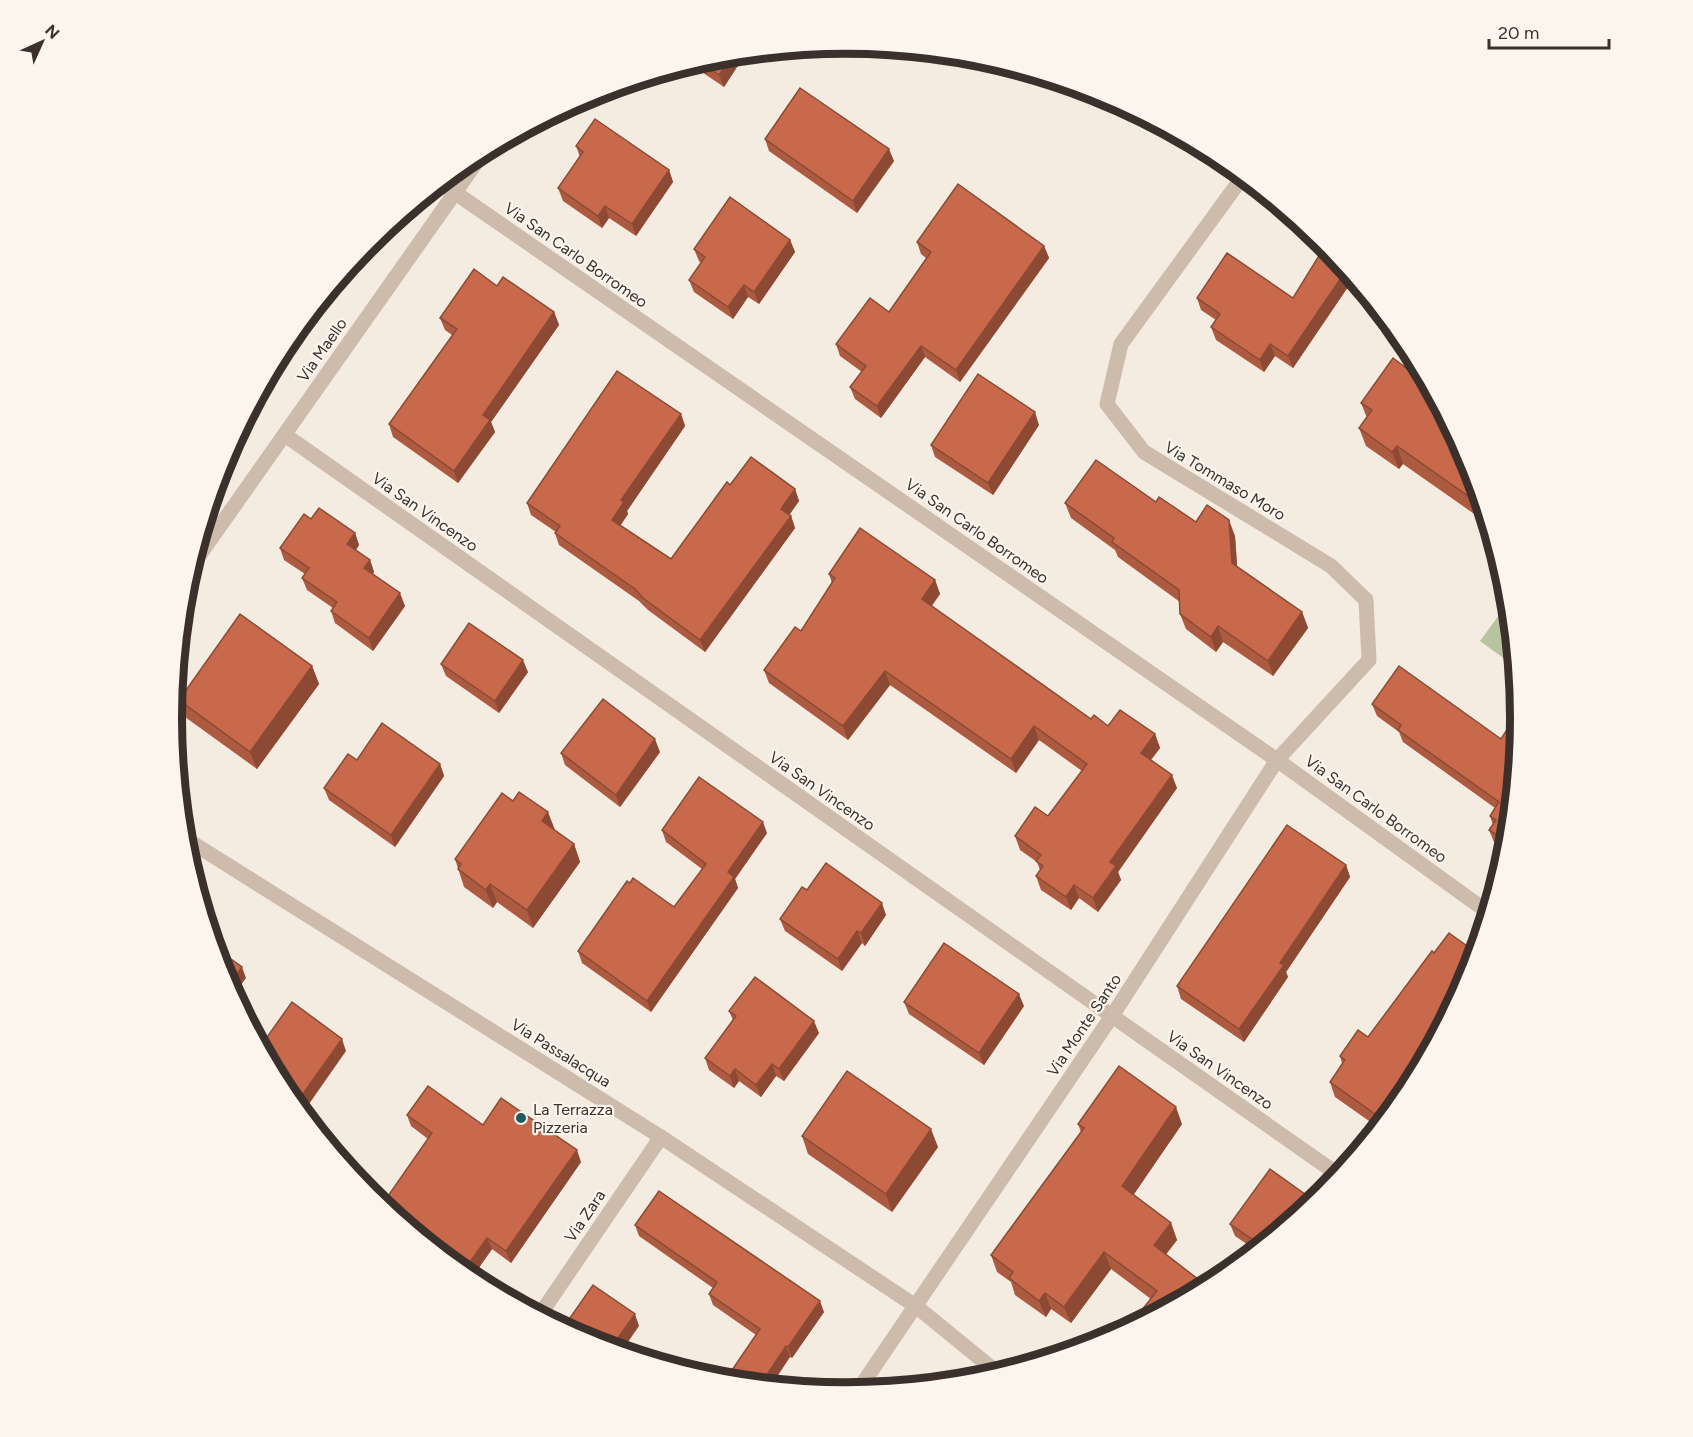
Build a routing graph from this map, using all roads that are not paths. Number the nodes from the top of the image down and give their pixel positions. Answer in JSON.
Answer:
{"nodes":[{"id":1,"x":470,"y":171,"type":"edge"},
{"id":2,"x":1239,"y":183,"type":"edge"},
{"id":3,"x":447,"y":187,"type":"edge"},
{"id":4,"x":455,"y":192,"type":"junction"},
{"id":5,"x":285,"y":435,"type":"junction"},
{"id":6,"x":205,"y":548,"type":"edge"},
{"id":7,"x":1277,"y":760,"type":"junction"},
{"id":8,"x":194,"y":844,"type":"edge"},
{"id":9,"x":1483,"y":908,"type":"edge"},
{"id":10,"x":1112,"y":1016,"type":"junction"},
{"id":11,"x":661,"y":1137,"type":"junction"},
{"id":12,"x":1333,"y":1171,"type":"edge"},
{"id":13,"x":917,"y":1307,"type":"junction"},
{"id":14,"x":544,"y":1309,"type":"edge"},
{"id":15,"x":990,"y":1367,"type":"edge"},
{"id":16,"x":864,"y":1383,"type":"edge"}],
"edges":[{"from":1,"to":4,"type":"street","name":"Via Maello"},
{"from":2,"to":7,"type":"street","name":"Via Tommaso Moro"},
{"from":3,"to":4,"type":"street","name":"Via San Carlo Borromeo"},
{"from":4,"to":5,"type":"street","name":"Via Maello"},
{"from":4,"to":7,"type":"street","name":"Via San Carlo Borromeo"},
{"from":5,"to":6,"type":"street","name":"Via Maello"},
{"from":5,"to":10,"type":"street","name":"Via San Vincenzo"},
{"from":7,"to":9,"type":"street","name":"Via San Carlo Borromeo"},
{"from":7,"to":10,"type":"street","name":"Via Monte Santo"},
{"from":8,"to":11,"type":"street","name":"Via Passalacqua"},
{"from":10,"to":12,"type":"street","name":"Via San Vincenzo"},
{"from":10,"to":13,"type":"street","name":"Via Monte Santo"},
{"from":11,"to":13,"type":"street","name":"Via Passalacqua"},
{"from":11,"to":14,"type":"street","name":"Via Zara"},
{"from":13,"to":15,"type":"street","name":"Via Passalacqua"},
{"from":13,"to":16,"type":"street","name":"Via Monte Santo"}]}
